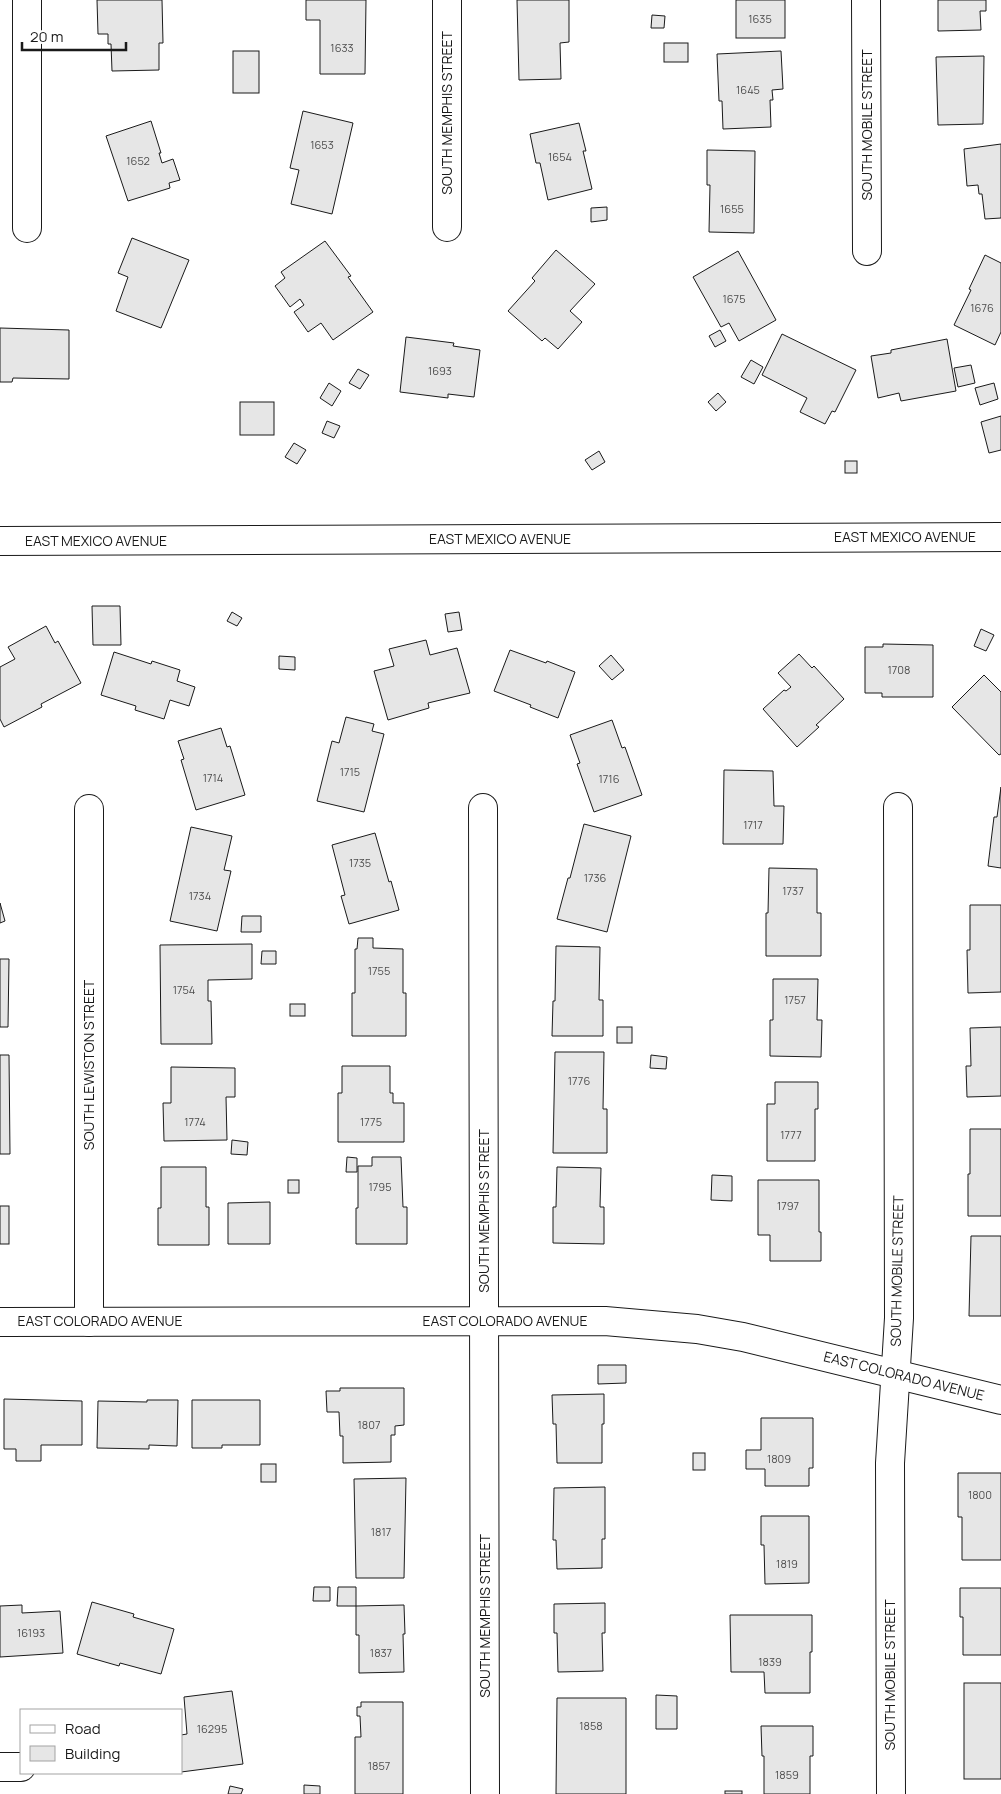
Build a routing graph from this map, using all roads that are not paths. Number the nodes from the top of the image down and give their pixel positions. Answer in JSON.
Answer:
{"nodes":[{"id":1,"x":27,"y":0,"type":"edge"},
{"id":2,"x":446,"y":0,"type":"edge"},
{"id":3,"x":866,"y":0,"type":"edge"},
{"id":4,"x":447,"y":227,"type":"dead end"},
{"id":5,"x":27,"y":228,"type":"dead end"},
{"id":6,"x":867,"y":251,"type":"dead end"},
{"id":7,"x":1001,"y":537,"type":"edge"},
{"id":8,"x":0,"y":541,"type":"edge"},
{"id":9,"x":898,"y":807,"type":"dead end"},
{"id":10,"x":483,"y":808,"type":"dead end"},
{"id":11,"x":88,"y":809,"type":"dead end"},
{"id":12,"x":484,"y":1320,"type":"junction"},
{"id":13,"x":0,"y":1322,"type":"edge"},
{"id":14,"x":89,"y":1322,"type":"junction"},
{"id":15,"x":894,"y":1373,"type":"junction"},
{"id":16,"x":1001,"y":1400,"type":"edge"},
{"id":17,"x":0,"y":1767,"type":"edge"},
{"id":18,"x":20,"y":1767,"type":"edge"},
{"id":19,"x":485,"y":1794,"type":"edge"},
{"id":20,"x":891,"y":1794,"type":"edge"}],
"edges":[{"from":1,"to":5,"type":"street"},
{"from":2,"to":4,"type":"street","name":"SOUTH MEMPHIS STREET"},
{"from":3,"to":6,"type":"street","name":"SOUTH MOBILE STREET"},
{"from":7,"to":8,"type":"street","name":"EAST MEXICO AVENUE"},
{"from":9,"to":15,"type":"street","name":"SOUTH MOBILE STREET"},
{"from":10,"to":12,"type":"street","name":"SOUTH MEMPHIS STREET"},
{"from":11,"to":14,"type":"street","name":"SOUTH LEWISTON STREET"},
{"from":12,"to":14,"type":"street","name":"EAST COLORADO AVENUE"},
{"from":12,"to":15,"type":"street","name":"EAST COLORADO AVENUE"},
{"from":12,"to":19,"type":"street","name":"SOUTH MEMPHIS STREET"},
{"from":13,"to":14,"type":"street","name":"EAST COLORADO AVENUE"},
{"from":15,"to":16,"type":"street","name":"EAST COLORADO AVENUE"},
{"from":15,"to":20,"type":"street","name":"SOUTH MOBILE STREET"},
{"from":17,"to":18,"type":"street"}]}
